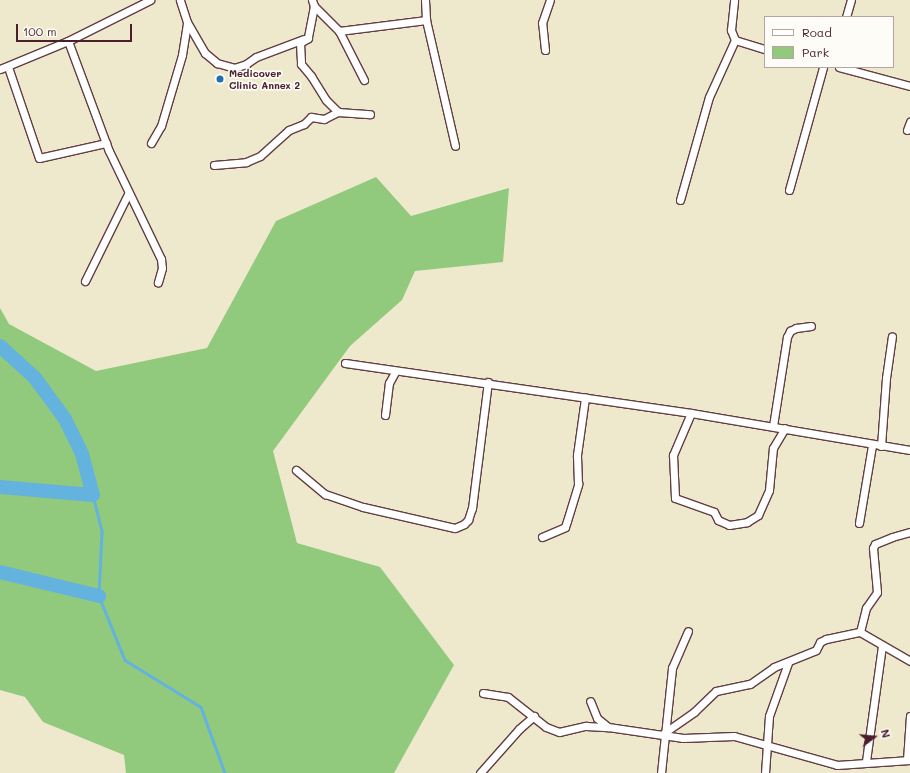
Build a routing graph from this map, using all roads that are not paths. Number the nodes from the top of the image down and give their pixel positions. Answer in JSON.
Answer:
{"nodes":[{"id":1,"x":150,"y":0,"type":"edge"},
{"id":2,"x":180,"y":0,"type":"edge"},
{"id":3,"x":425,"y":0,"type":"edge"},
{"id":4,"x":550,"y":0,"type":"edge"},
{"id":5,"x":734,"y":0,"type":"edge"},
{"id":6,"x":851,"y":0,"type":"edge"},
{"id":7,"x":313,"y":3,"type":"edge"},
{"id":8,"x":846,"y":16,"type":"edge"},
{"id":9,"x":426,"y":20,"type":"junction"},
{"id":10,"x":187,"y":22,"type":"junction"},
{"id":11,"x":339,"y":31,"type":"junction"},
{"id":12,"x":308,"y":38,"type":"junction"},
{"id":13,"x":68,"y":40,"type":"junction"},
{"id":14,"x":734,"y":40,"type":"junction"},
{"id":15,"x":764,"y":49,"type":"edge"},
{"id":16,"x":544,"y":50,"type":"dead end"},
{"id":17,"x":8,"y":67,"type":"junction"},
{"id":18,"x":823,"y":68,"type":"edge"},
{"id":19,"x":843,"y":68,"type":"edge"},
{"id":20,"x":0,"y":69,"type":"edge"},
{"id":21,"x":364,"y":80,"type":"dead end"},
{"id":22,"x":910,"y":86,"type":"edge"},
{"id":23,"x":338,"y":112,"type":"junction"},
{"id":24,"x":370,"y":114,"type":"dead end"},
{"id":25,"x":910,"y":122,"type":"edge"},
{"id":26,"x":907,"y":130,"type":"dead end"},
{"id":27,"x":106,"y":143,"type":"junction"},
{"id":28,"x":151,"y":143,"type":"dead end"},
{"id":29,"x":455,"y":146,"type":"dead end"},
{"id":30,"x":214,"y":165,"type":"dead end"},
{"id":31,"x":789,"y":190,"type":"dead end"},
{"id":32,"x":128,"y":194,"type":"junction"},
{"id":33,"x":680,"y":200,"type":"dead end"},
{"id":34,"x":86,"y":281,"type":"dead end"},
{"id":35,"x":158,"y":282,"type":"dead end"},
{"id":36,"x":811,"y":326,"type":"dead end"},
{"id":37,"x":892,"y":336,"type":"dead end"},
{"id":38,"x":345,"y":363,"type":"dead end"},
{"id":39,"x":395,"y":372,"type":"junction"},
{"id":40,"x":488,"y":382,"type":"junction"},
{"id":41,"x":585,"y":398,"type":"junction"},
{"id":42,"x":691,"y":413,"type":"junction"},
{"id":43,"x":385,"y":415,"type":"dead end"},
{"id":44,"x":773,"y":426,"type":"junction"},
{"id":45,"x":785,"y":428,"type":"junction"},
{"id":46,"x":872,"y":445,"type":"junction"},
{"id":47,"x":881,"y":446,"type":"junction"},
{"id":48,"x":910,"y":450,"type":"edge"},
{"id":49,"x":296,"y":470,"type":"dead end"},
{"id":50,"x":859,"y":523,"type":"dead end"},
{"id":51,"x":910,"y":532,"type":"edge"},
{"id":52,"x":542,"y":537,"type":"dead end"},
{"id":53,"x":688,"y":631,"type":"dead end"},
{"id":54,"x":860,"y":632,"type":"junction"},
{"id":55,"x":882,"y":645,"type":"junction"},
{"id":56,"x":910,"y":661,"type":"edge"},
{"id":57,"x":788,"y":663,"type":"junction"},
{"id":58,"x":483,"y":693,"type":"dead end"},
{"id":59,"x":590,"y":701,"type":"dead end"},
{"id":60,"x":534,"y":716,"type":"junction"},
{"id":61,"x":910,"y":716,"type":"edge"},
{"id":62,"x":608,"y":727,"type":"junction"},
{"id":63,"x":664,"y":733,"type":"junction"},
{"id":64,"x":766,"y":745,"type":"junction"},
{"id":65,"x":908,"y":760,"type":"edge"},
{"id":66,"x":866,"y":761,"type":"junction"},
{"id":67,"x":480,"y":773,"type":"edge"},
{"id":68,"x":661,"y":773,"type":"edge"},
{"id":69,"x":765,"y":773,"type":"edge"}],
"edges":[{"from":1,"to":13,"type":"street"},
{"from":2,"to":10,"type":"street"},
{"from":3,"to":9,"type":"street"},
{"from":4,"to":16,"type":"street"},
{"from":5,"to":14,"type":"street"},
{"from":6,"to":8,"type":"street"},
{"from":7,"to":11,"type":"street"},
{"from":7,"to":12,"type":"street"},
{"from":9,"to":11,"type":"street"},
{"from":9,"to":29,"type":"street"},
{"from":10,"to":12,"type":"street"},
{"from":10,"to":28,"type":"street"},
{"from":11,"to":21,"type":"street"},
{"from":12,"to":23,"type":"street"},
{"from":13,"to":17,"type":"street"},
{"from":13,"to":27,"type":"street"},
{"from":14,"to":15,"type":"street"},
{"from":14,"to":33,"type":"street"},
{"from":17,"to":20,"type":"street"},
{"from":17,"to":27,"type":"street"},
{"from":18,"to":31,"type":"street"},
{"from":19,"to":22,"type":"street"},
{"from":23,"to":24,"type":"street"},
{"from":23,"to":30,"type":"street"},
{"from":25,"to":26,"type":"street"},
{"from":27,"to":32,"type":"street"},
{"from":32,"to":34,"type":"street"},
{"from":32,"to":35,"type":"street"},
{"from":36,"to":44,"type":"street"},
{"from":37,"to":47,"type":"street"},
{"from":38,"to":39,"type":"street"},
{"from":39,"to":40,"type":"street"},
{"from":39,"to":43,"type":"street"},
{"from":40,"to":41,"type":"street"},
{"from":40,"to":49,"type":"street"},
{"from":41,"to":42,"type":"street"},
{"from":41,"to":52,"type":"street"},
{"from":42,"to":44,"type":"street"},
{"from":42,"to":45,"type":"street"},
{"from":44,"to":45,"type":"street"},
{"from":45,"to":46,"type":"street"},
{"from":46,"to":47,"type":"street"},
{"from":46,"to":50,"type":"street"},
{"from":47,"to":48,"type":"street"},
{"from":51,"to":54,"type":"street"},
{"from":53,"to":63,"type":"street"},
{"from":54,"to":55,"type":"street"},
{"from":54,"to":57,"type":"street"},
{"from":55,"to":56,"type":"street"},
{"from":55,"to":66,"type":"street"},
{"from":57,"to":63,"type":"street"},
{"from":57,"to":64,"type":"street"},
{"from":58,"to":60,"type":"street"},
{"from":59,"to":62,"type":"street"},
{"from":60,"to":62,"type":"street"},
{"from":60,"to":67,"type":"street"},
{"from":61,"to":65,"type":"street"},
{"from":62,"to":63,"type":"street"},
{"from":63,"to":64,"type":"street"},
{"from":63,"to":68,"type":"street"},
{"from":64,"to":66,"type":"street"},
{"from":64,"to":69,"type":"street"},
{"from":65,"to":66,"type":"street"}]}
